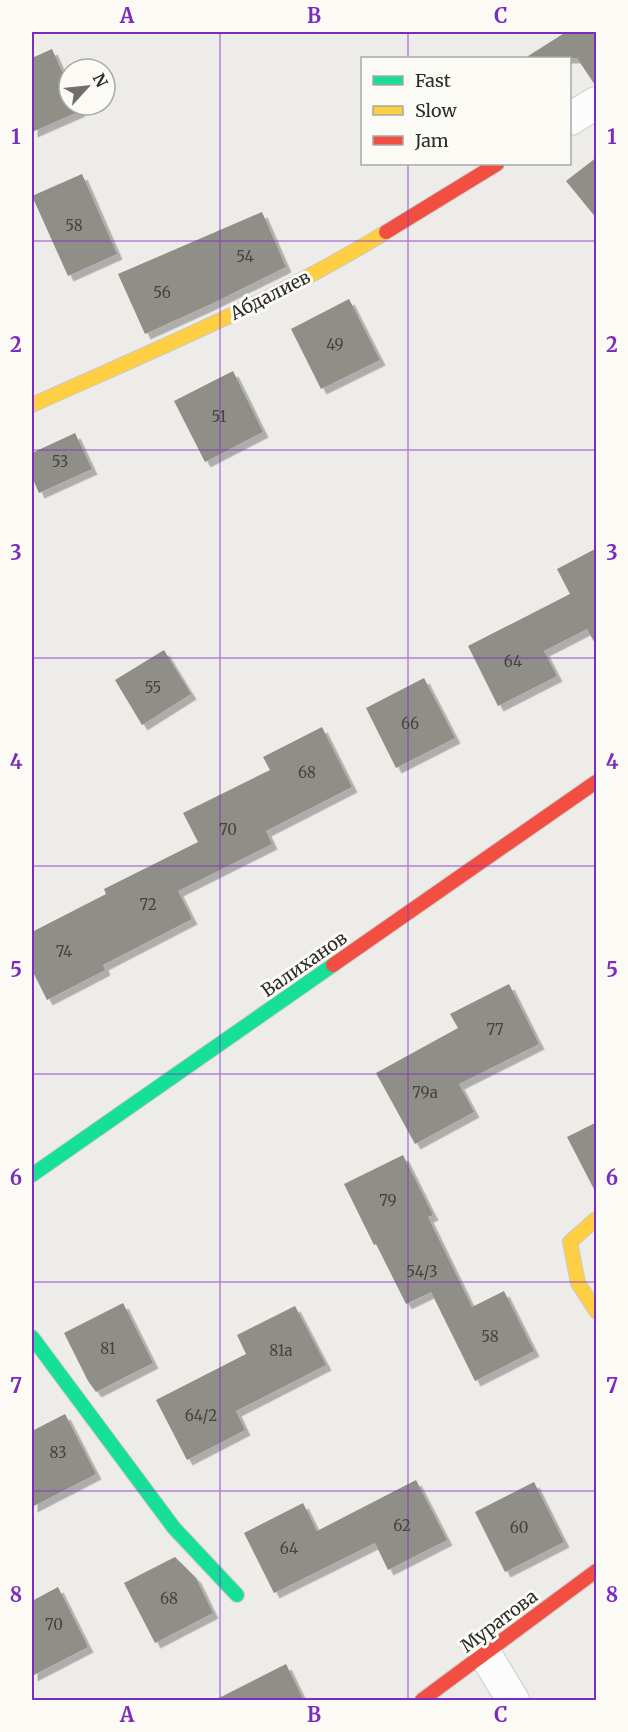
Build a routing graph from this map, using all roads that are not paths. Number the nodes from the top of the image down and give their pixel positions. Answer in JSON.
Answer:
{"nodes":[{"id":1,"x":597,"y":103,"type":"edge"},
{"id":2,"x":571,"y":118,"type":"edge"},
{"id":3,"x":495,"y":165,"type":"edge"},
{"id":4,"x":32,"y":405,"type":"edge"},
{"id":5,"x":597,"y":782,"type":"edge"},
{"id":6,"x":32,"y":1175,"type":"edge"},
{"id":7,"x":597,"y":1219,"type":"edge"},
{"id":8,"x":597,"y":1311,"type":"edge"},
{"id":9,"x":32,"y":1337,"type":"edge"},
{"id":10,"x":597,"y":1571,"type":"edge"},
{"id":11,"x":237,"y":1595,"type":"dead end"},
{"id":12,"x":485,"y":1654,"type":"junction"},
{"id":13,"x":422,"y":1701,"type":"edge"},
{"id":14,"x":513,"y":1701,"type":"edge"}],
"edges":[{"from":1,"to":2,"type":"street"},
{"from":3,"to":4,"type":"street","name":"Абдалиев"},
{"from":5,"to":6,"type":"street","name":"Валиханов"},
{"from":7,"to":8,"type":"street"},
{"from":9,"to":11,"type":"street"},
{"from":10,"to":12,"type":"street","name":"Муратова"},
{"from":12,"to":13,"type":"street","name":"Муратова"},
{"from":12,"to":14,"type":"street"}]}
